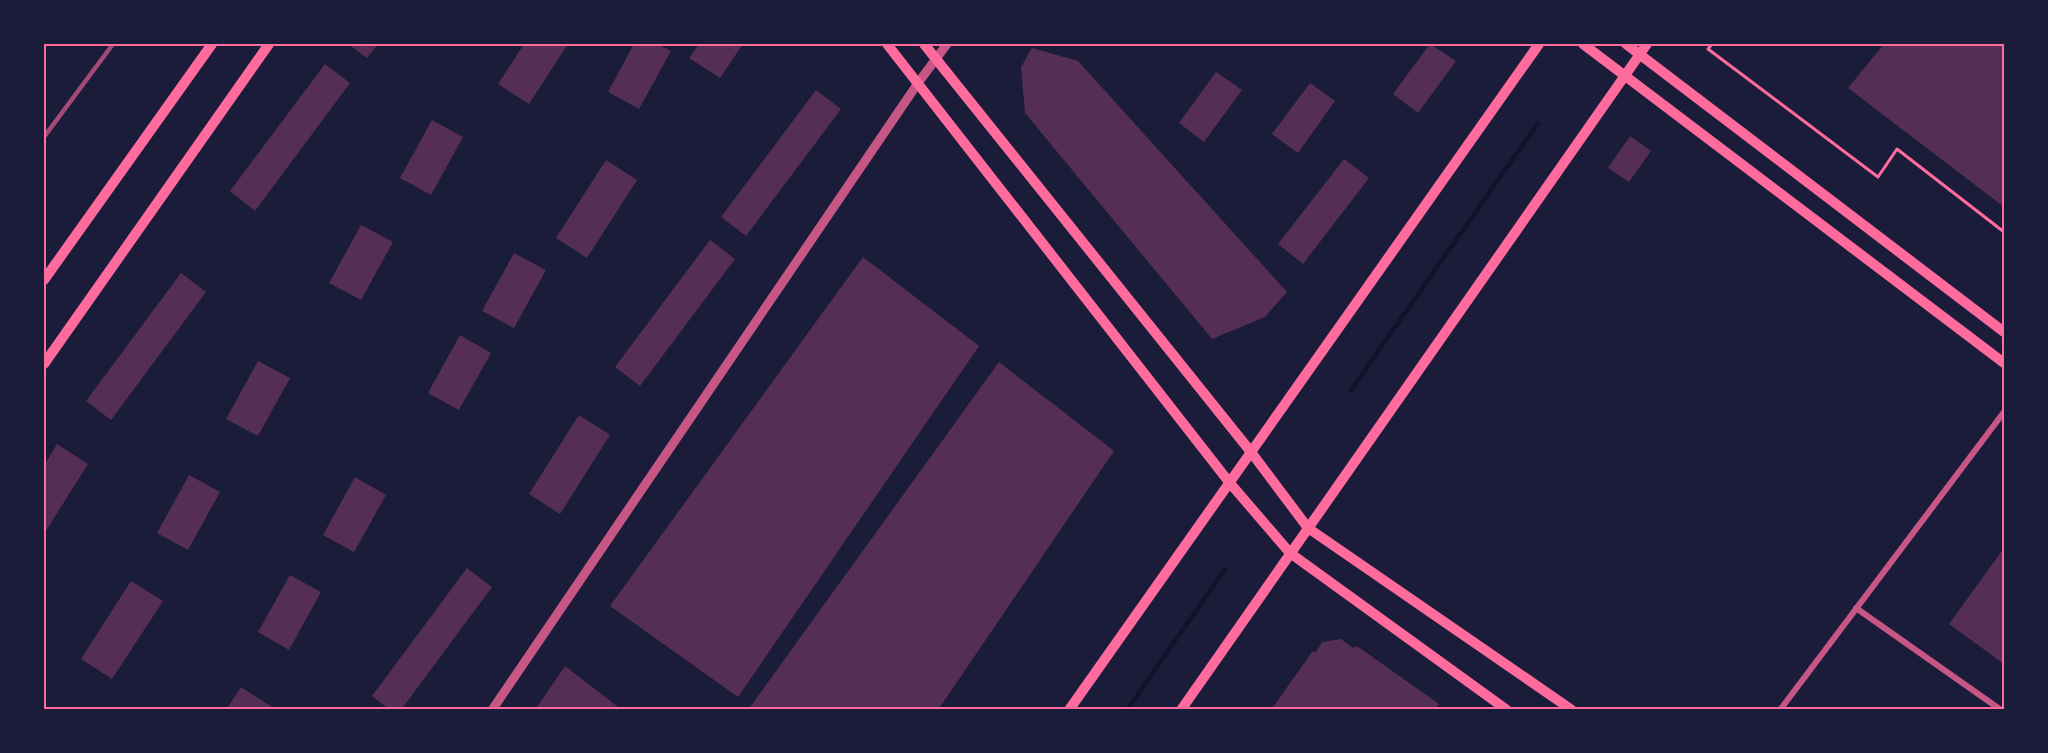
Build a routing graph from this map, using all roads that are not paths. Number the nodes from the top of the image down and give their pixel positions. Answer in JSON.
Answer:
{"nodes":[{"id":1,"x":212,"y":44,"type":"edge"},
{"id":2,"x":269,"y":44,"type":"edge"},
{"id":3,"x":887,"y":44,"type":"edge"},
{"id":4,"x":924,"y":44,"type":"edge"},
{"id":5,"x":947,"y":44,"type":"edge"},
{"id":6,"x":1539,"y":44,"type":"edge"},
{"id":7,"x":1584,"y":44,"type":"edge"},
{"id":8,"x":1626,"y":44,"type":"edge"},
{"id":9,"x":1647,"y":44,"type":"edge"},
{"id":10,"x":1640,"y":54,"type":"junction"},
{"id":11,"x":936,"y":59,"type":"junction"},
{"id":12,"x":1624,"y":75,"type":"junction"},
{"id":13,"x":918,"y":83,"type":"junction"},
{"id":14,"x":44,"y":280,"type":"edge"},
{"id":15,"x":2004,"y":332,"type":"edge"},
{"id":16,"x":2004,"y":363,"type":"edge"},
{"id":17,"x":44,"y":364,"type":"edge"},
{"id":18,"x":2004,"y":412,"type":"edge"},
{"id":19,"x":1251,"y":452,"type":"junction"},
{"id":20,"x":1229,"y":482,"type":"junction"},
{"id":21,"x":1308,"y":528,"type":"junction"},
{"id":22,"x":1290,"y":553,"type":"junction"},
{"id":23,"x":1856,"y":608,"type":"junction"},
{"id":24,"x":492,"y":710,"type":"edge"},
{"id":25,"x":1069,"y":710,"type":"edge"},
{"id":26,"x":1181,"y":710,"type":"edge"},
{"id":27,"x":1508,"y":710,"type":"edge"},
{"id":28,"x":1572,"y":710,"type":"edge"},
{"id":29,"x":1780,"y":710,"type":"edge"},
{"id":30,"x":2001,"y":710,"type":"edge"}],
"edges":[{"from":1,"to":14,"type":"main road"},
{"from":2,"to":17,"type":"main road"},
{"from":3,"to":13,"type":"main road"},
{"from":4,"to":11,"type":"main road"},
{"from":5,"to":11,"type":"street"},
{"from":6,"to":19,"type":"main road"},
{"from":7,"to":12,"type":"main road"},
{"from":8,"to":10,"type":"main road"},
{"from":9,"to":10,"type":"main road"},
{"from":10,"to":12,"type":"main road"},
{"from":10,"to":15,"type":"main road"},
{"from":11,"to":13,"type":"street"},
{"from":11,"to":19,"type":"main road"},
{"from":12,"to":16,"type":"main road"},
{"from":12,"to":21,"type":"main road"},
{"from":13,"to":20,"type":"main road"},
{"from":13,"to":24,"type":"street"},
{"from":18,"to":23,"type":"street"},
{"from":19,"to":20,"type":"main road"},
{"from":19,"to":21,"type":"main road"},
{"from":20,"to":22,"type":"main road"},
{"from":20,"to":25,"type":"main road"},
{"from":21,"to":22,"type":"main road"},
{"from":21,"to":28,"type":"main road"},
{"from":22,"to":26,"type":"main road"},
{"from":22,"to":27,"type":"main road"},
{"from":23,"to":29,"type":"street"},
{"from":23,"to":30,"type":"street"}]}
